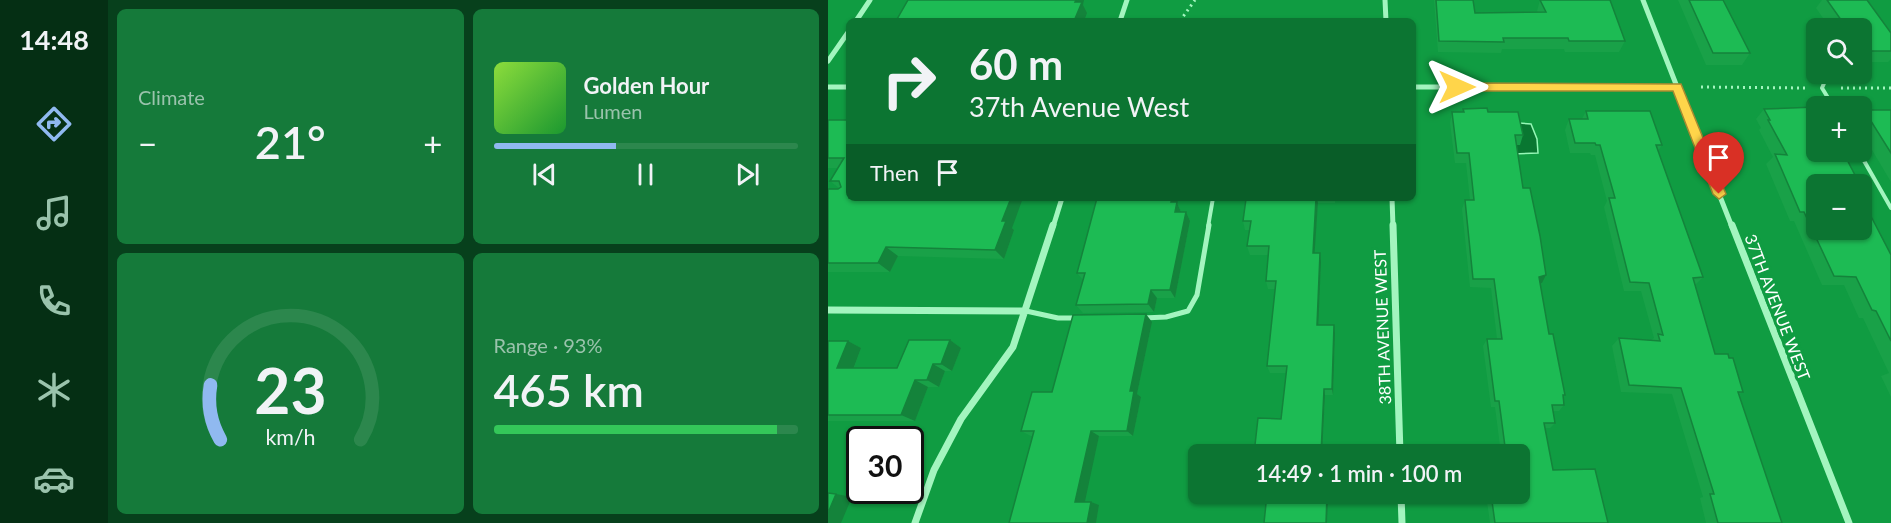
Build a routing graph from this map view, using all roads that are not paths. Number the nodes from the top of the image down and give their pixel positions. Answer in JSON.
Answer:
{"nodes":[{"id":1,"x":870,"y":0,"type":"edge"},
{"id":2,"x":1127,"y":0,"type":"edge"},
{"id":3,"x":1385,"y":0,"type":"edge"},
{"id":4,"x":1643,"y":0,"type":"edge"},
{"id":5,"x":858,"y":18,"type":"edge"},
{"id":6,"x":1121,"y":18,"type":"edge"},
{"id":7,"x":1386,"y":18,"type":"edge"},
{"id":8,"x":846,"y":35,"type":"edge"},
{"id":9,"x":828,"y":61,"type":"edge"},
{"id":10,"x":828,"y":87,"type":"edge"},
{"id":11,"x":846,"y":87,"type":"edge"},
{"id":12,"x":1416,"y":87,"type":"edge"},
{"id":13,"x":1677,"y":87,"type":"junction"},
{"id":14,"x":1865,"y":162,"type":"edge"},
{"id":15,"x":1061,"y":201,"type":"edge"},
{"id":16,"x":1213,"y":201,"type":"edge"},
{"id":17,"x":1392,"y":201,"type":"edge"},
{"id":18,"x":1891,"y":208,"type":"edge"},
{"id":19,"x":828,"y":310,"type":"edge"},
{"id":20,"x":1026,"y":310,"type":"junction"},
{"id":21,"x":1082,"y":318,"type":"edge"},
{"id":22,"x":1142,"y":318,"type":"edge"},
{"id":23,"x":1400,"y":444,"type":"edge"},
{"id":24,"x":1401,"y":504,"type":"edge"},
{"id":25,"x":915,"y":523,"type":"edge"},
{"id":26,"x":1402,"y":523,"type":"edge"},
{"id":27,"x":1849,"y":523,"type":"edge"}],
"edges":[{"from":1,"to":5,"type":"street"},
{"from":2,"to":6,"type":"street"},
{"from":3,"to":7,"type":"street"},
{"from":4,"to":13,"type":"street","name":"37TH AVENUE WEST"},
{"from":8,"to":9,"type":"street"},
{"from":10,"to":11,"type":"street"},
{"from":12,"to":13,"type":"street"},
{"from":13,"to":27,"type":"street","name":"37TH AVENUE WEST"},
{"from":14,"to":18,"type":"lane"},
{"from":15,"to":20,"type":"street"},
{"from":16,"to":22,"type":"lane"},
{"from":17,"to":23,"type":"street","name":"38TH AVENUE WEST"},
{"from":19,"to":20,"type":"street"},
{"from":20,"to":21,"type":"lane"},
{"from":20,"to":25,"type":"street"},
{"from":24,"to":26,"type":"street"}]}
